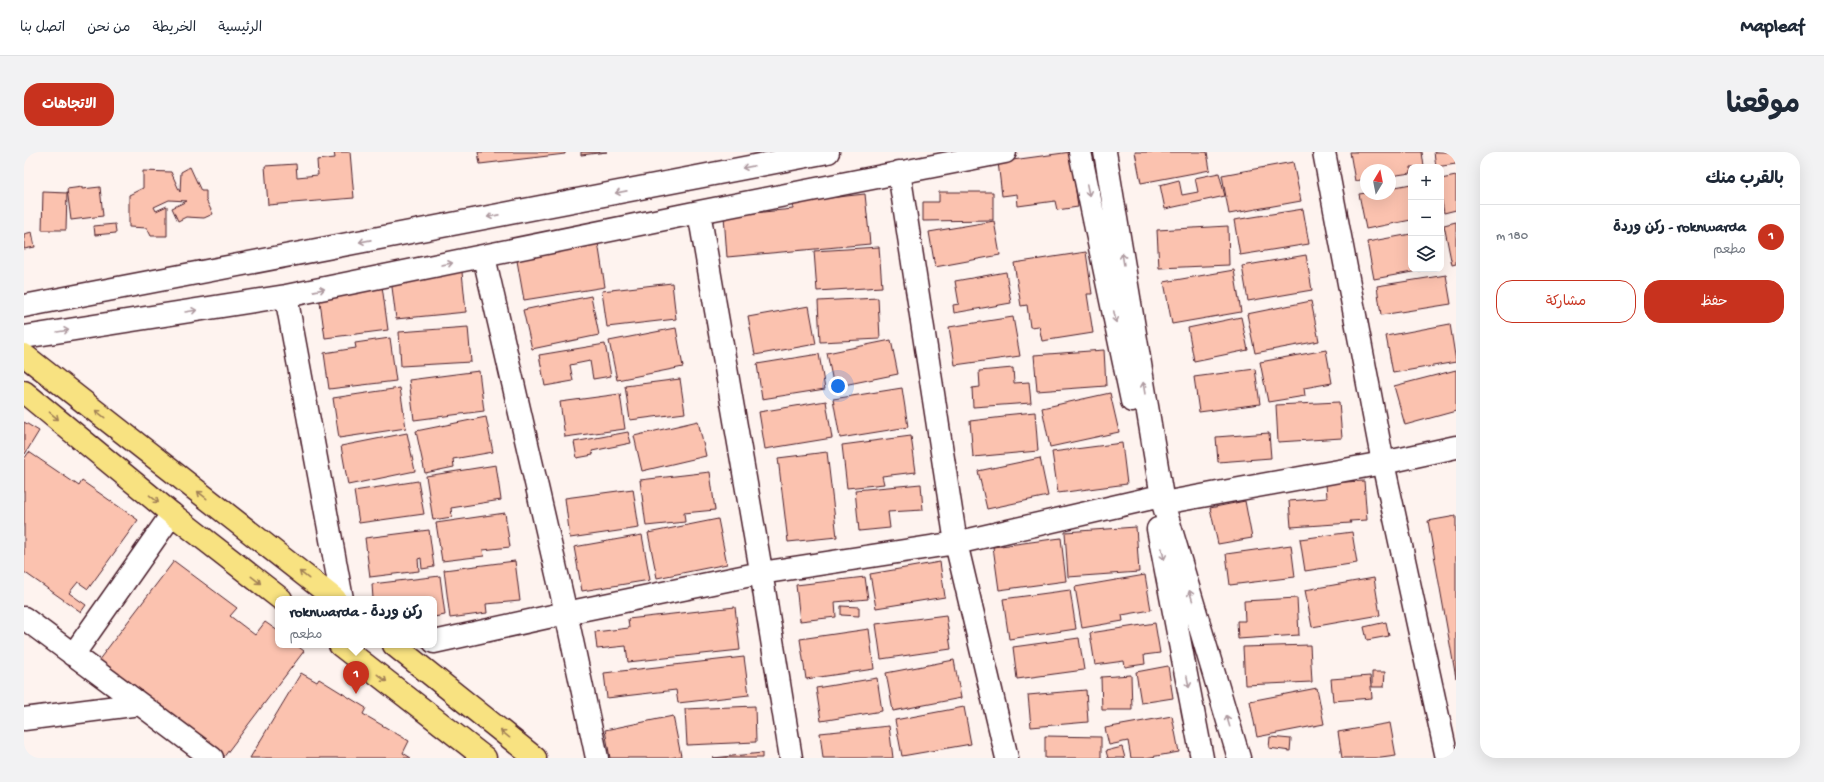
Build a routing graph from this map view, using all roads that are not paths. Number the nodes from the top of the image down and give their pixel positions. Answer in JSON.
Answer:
{"nodes":[{"id":1,"x":828,"y":152,"type":"edge"},
{"id":2,"x":1005,"y":152,"type":"edge"},
{"id":3,"x":1080,"y":152,"type":"edge"},
{"id":4,"x":1105,"y":152,"type":"edge"},
{"id":5,"x":1324,"y":152,"type":"edge"},
{"id":6,"x":899,"y":172,"type":"junction"},
{"id":7,"x":698,"y":212,"type":"junction"},
{"id":8,"x":484,"y":256,"type":"junction"},
{"id":9,"x":286,"y":296,"type":"junction"},
{"id":10,"x":24,"y":306,"type":"edge"},
{"id":11,"x":24,"y":337,"type":"edge"},
{"id":12,"x":24,"y":355,"type":"edge"},
{"id":13,"x":24,"y":392,"type":"edge"},
{"id":14,"x":1456,"y":447,"type":"edge"},
{"id":15,"x":1383,"y":463,"type":"junction"},
{"id":16,"x":1158,"y":500,"type":"junction"},
{"id":17,"x":172,"y":514,"type":"junction"},
{"id":18,"x":956,"y":544,"type":"junction"},
{"id":19,"x":761,"y":573,"type":"junction"},
{"id":20,"x":277,"y":596,"type":"edge"},
{"id":21,"x":331,"y":596,"type":"edge"},
{"id":22,"x":341,"y":596,"type":"edge"},
{"id":23,"x":566,"y":613,"type":"junction"},
{"id":24,"x":24,"y":618,"type":"edge"},
{"id":25,"x":437,"y":641,"type":"edge"},
{"id":26,"x":344,"y":648,"type":"edge"},
{"id":27,"x":398,"y":648,"type":"edge"},
{"id":28,"x":73,"y":655,"type":"junction"},
{"id":29,"x":140,"y":704,"type":"junction"},
{"id":30,"x":24,"y":719,"type":"edge"},
{"id":31,"x":212,"y":758,"type":"edge"},
{"id":32,"x":485,"y":758,"type":"edge"},
{"id":33,"x":535,"y":758,"type":"edge"},
{"id":34,"x":597,"y":758,"type":"edge"},
{"id":35,"x":791,"y":758,"type":"edge"},
{"id":36,"x":1007,"y":758,"type":"edge"},
{"id":37,"x":1202,"y":758,"type":"edge"},
{"id":38,"x":1239,"y":758,"type":"edge"},
{"id":39,"x":1447,"y":758,"type":"edge"}],
"edges":[{"from":1,"to":10,"type":"street","one_way":true},
{"from":2,"to":6,"type":"street"},
{"from":3,"to":16,"type":"street","one_way":true},
{"from":16,"to":4,"type":"street","one_way":true},
{"from":5,"to":15,"type":"street"},
{"from":6,"to":7,"type":"street"},
{"from":6,"to":18,"type":"street"},
{"from":7,"to":8,"type":"street"},
{"from":7,"to":19,"type":"street"},
{"from":9,"to":8,"type":"street","one_way":true},
{"from":8,"to":23,"type":"street"},
{"from":11,"to":9,"type":"street","one_way":true},
{"from":9,"to":22,"type":"street"},
{"from":21,"to":12,"type":"main road","one_way":true},
{"from":13,"to":17,"type":"main road","one_way":true},
{"from":14,"to":15,"type":"street"},
{"from":15,"to":16,"type":"street"},
{"from":15,"to":39,"type":"street"},
{"from":16,"to":18,"type":"street"},
{"from":16,"to":37,"type":"street","one_way":true},
{"from":38,"to":16,"type":"street","one_way":true},
{"from":17,"to":20,"type":"main road","one_way":true},
{"from":17,"to":28,"type":"street"},
{"from":18,"to":19,"type":"street"},
{"from":18,"to":36,"type":"street"},
{"from":19,"to":23,"type":"street"},
{"from":19,"to":35,"type":"street"},
{"from":23,"to":25,"type":"street"},
{"from":23,"to":34,"type":"street"},
{"from":24,"to":28,"type":"street"},
{"from":26,"to":32,"type":"main road","one_way":true},
{"from":33,"to":27,"type":"main road","one_way":true},
{"from":28,"to":29,"type":"street"},
{"from":29,"to":30,"type":"street"},
{"from":29,"to":31,"type":"street"}]}
